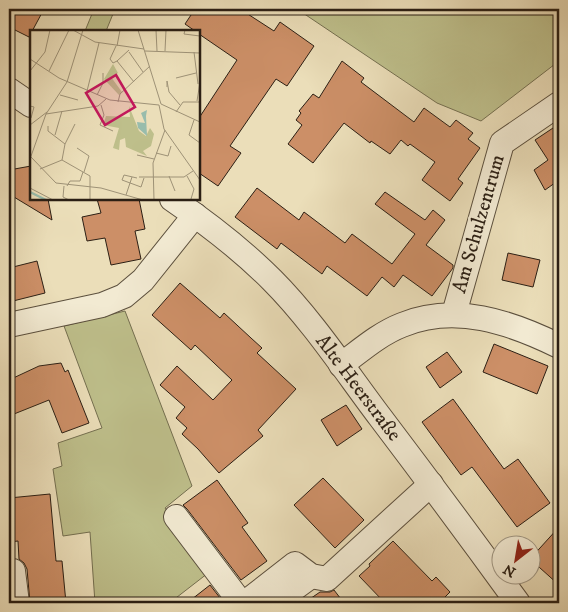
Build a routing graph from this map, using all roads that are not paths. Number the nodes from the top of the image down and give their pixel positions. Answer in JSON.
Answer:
{"nodes":[{"id":1,"x":9,"y":90,"type":"edge"},
{"id":2,"x":30,"y":104,"type":"edge"},
{"id":3,"x":559,"y":104,"type":"edge"},
{"id":4,"x":173,"y":200,"type":"edge"},
{"id":5,"x":195,"y":215,"type":"junction"},
{"id":6,"x":454,"y":314,"type":"junction"},
{"id":7,"x":9,"y":324,"type":"edge"},
{"id":8,"x":559,"y":346,"type":"edge"},
{"id":9,"x":341,"y":365,"type":"junction"},
{"id":10,"x":431,"y":484,"type":"junction"},
{"id":11,"x":176,"y":517,"type":"dead end"},
{"id":12,"x":9,"y":572,"type":"edge"},
{"id":13,"x":311,"y":576,"type":"junction"},
{"id":14,"x":14,"y":599,"type":"edge"},
{"id":15,"x":241,"y":603,"type":"edge"},
{"id":16,"x":245,"y":603,"type":"edge"},
{"id":17,"x":274,"y":603,"type":"edge"},
{"id":18,"x":518,"y":603,"type":"edge"}],
"edges":[{"from":1,"to":2,"type":"street"},
{"from":3,"to":6,"type":"street","name":"Am Schulzentrum"},
{"from":4,"to":5,"type":"street","name":"Alte Heerstraße"},
{"from":5,"to":7,"type":"street"},
{"from":5,"to":9,"type":"street","name":"Alte Heerstraße"},
{"from":6,"to":8,"type":"street"},
{"from":6,"to":9,"type":"street"},
{"from":9,"to":10,"type":"street","name":"Alte Heerstraße"},
{"from":10,"to":13,"type":"street"},
{"from":10,"to":18,"type":"street","name":"Alte Heerstraße"},
{"from":11,"to":15,"type":"street"},
{"from":12,"to":14,"type":"street"},
{"from":13,"to":16,"type":"street"},
{"from":13,"to":17,"type":"street"}]}
